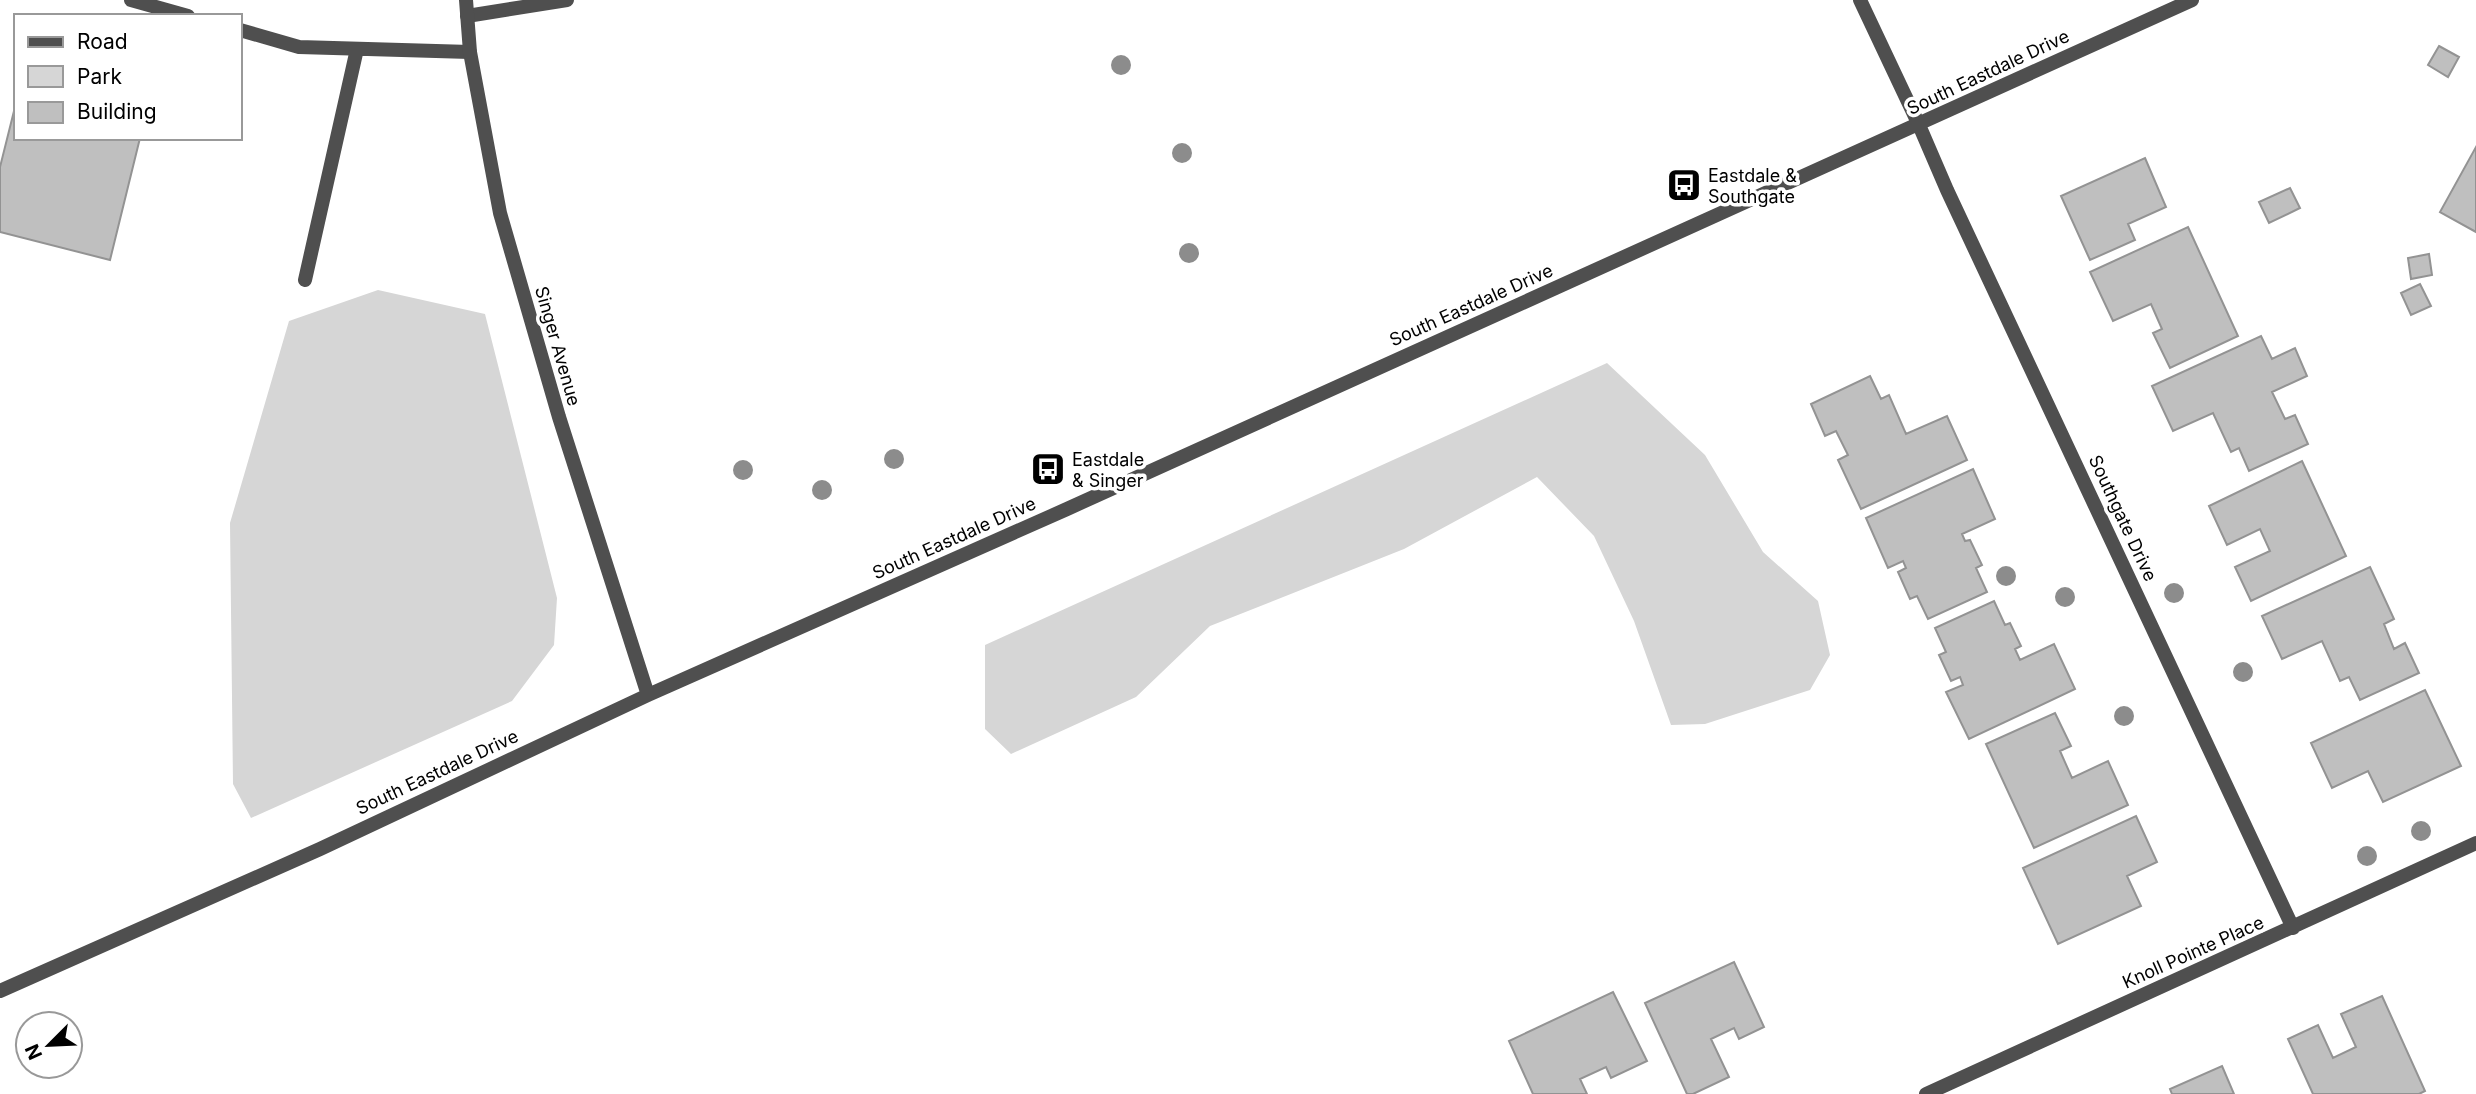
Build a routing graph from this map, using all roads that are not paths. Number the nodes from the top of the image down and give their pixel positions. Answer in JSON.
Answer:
{"nodes":[{"id":1,"x":131,"y":0,"type":"edge"},
{"id":2,"x":466,"y":0,"type":"edge"},
{"id":3,"x":567,"y":0,"type":"edge"},
{"id":4,"x":1860,"y":0,"type":"edge"},
{"id":5,"x":2192,"y":0,"type":"edge"},
{"id":6,"x":181,"y":14,"type":"edge"},
{"id":7,"x":467,"y":16,"type":"junction"},
{"id":8,"x":242,"y":31,"type":"edge"},
{"id":9,"x":357,"y":49,"type":"junction"},
{"id":10,"x":470,"y":52,"type":"junction"},
{"id":11,"x":1919,"y":125,"type":"junction"},
{"id":12,"x":305,"y":280,"type":"dead end"},
{"id":13,"x":648,"y":695,"type":"junction"},
{"id":14,"x":2476,"y":843,"type":"edge"},
{"id":15,"x":2293,"y":928,"type":"junction"},
{"id":16,"x":0,"y":991,"type":"edge"},
{"id":17,"x":1926,"y":1094,"type":"edge"}],
"edges":[{"from":1,"to":6,"type":"street"},
{"from":2,"to":7,"type":"street","name":"Singer Avenue"},
{"from":3,"to":7,"type":"street"},
{"from":4,"to":11,"type":"street","name":"Southgate Drive"},
{"from":5,"to":11,"type":"street","name":"South Eastdale Drive"},
{"from":7,"to":10,"type":"street","name":"Singer Avenue"},
{"from":8,"to":9,"type":"street"},
{"from":9,"to":10,"type":"street"},
{"from":9,"to":12,"type":"street"},
{"from":10,"to":13,"type":"street","name":"Singer Avenue"},
{"from":11,"to":13,"type":"street","name":"South Eastdale Drive"},
{"from":11,"to":15,"type":"street","name":"Southgate Drive"},
{"from":13,"to":16,"type":"street","name":"South Eastdale Drive"},
{"from":14,"to":15,"type":"street","name":"Knoll Pointe Place"},
{"from":15,"to":17,"type":"street","name":"Knoll Pointe Place"}]}
